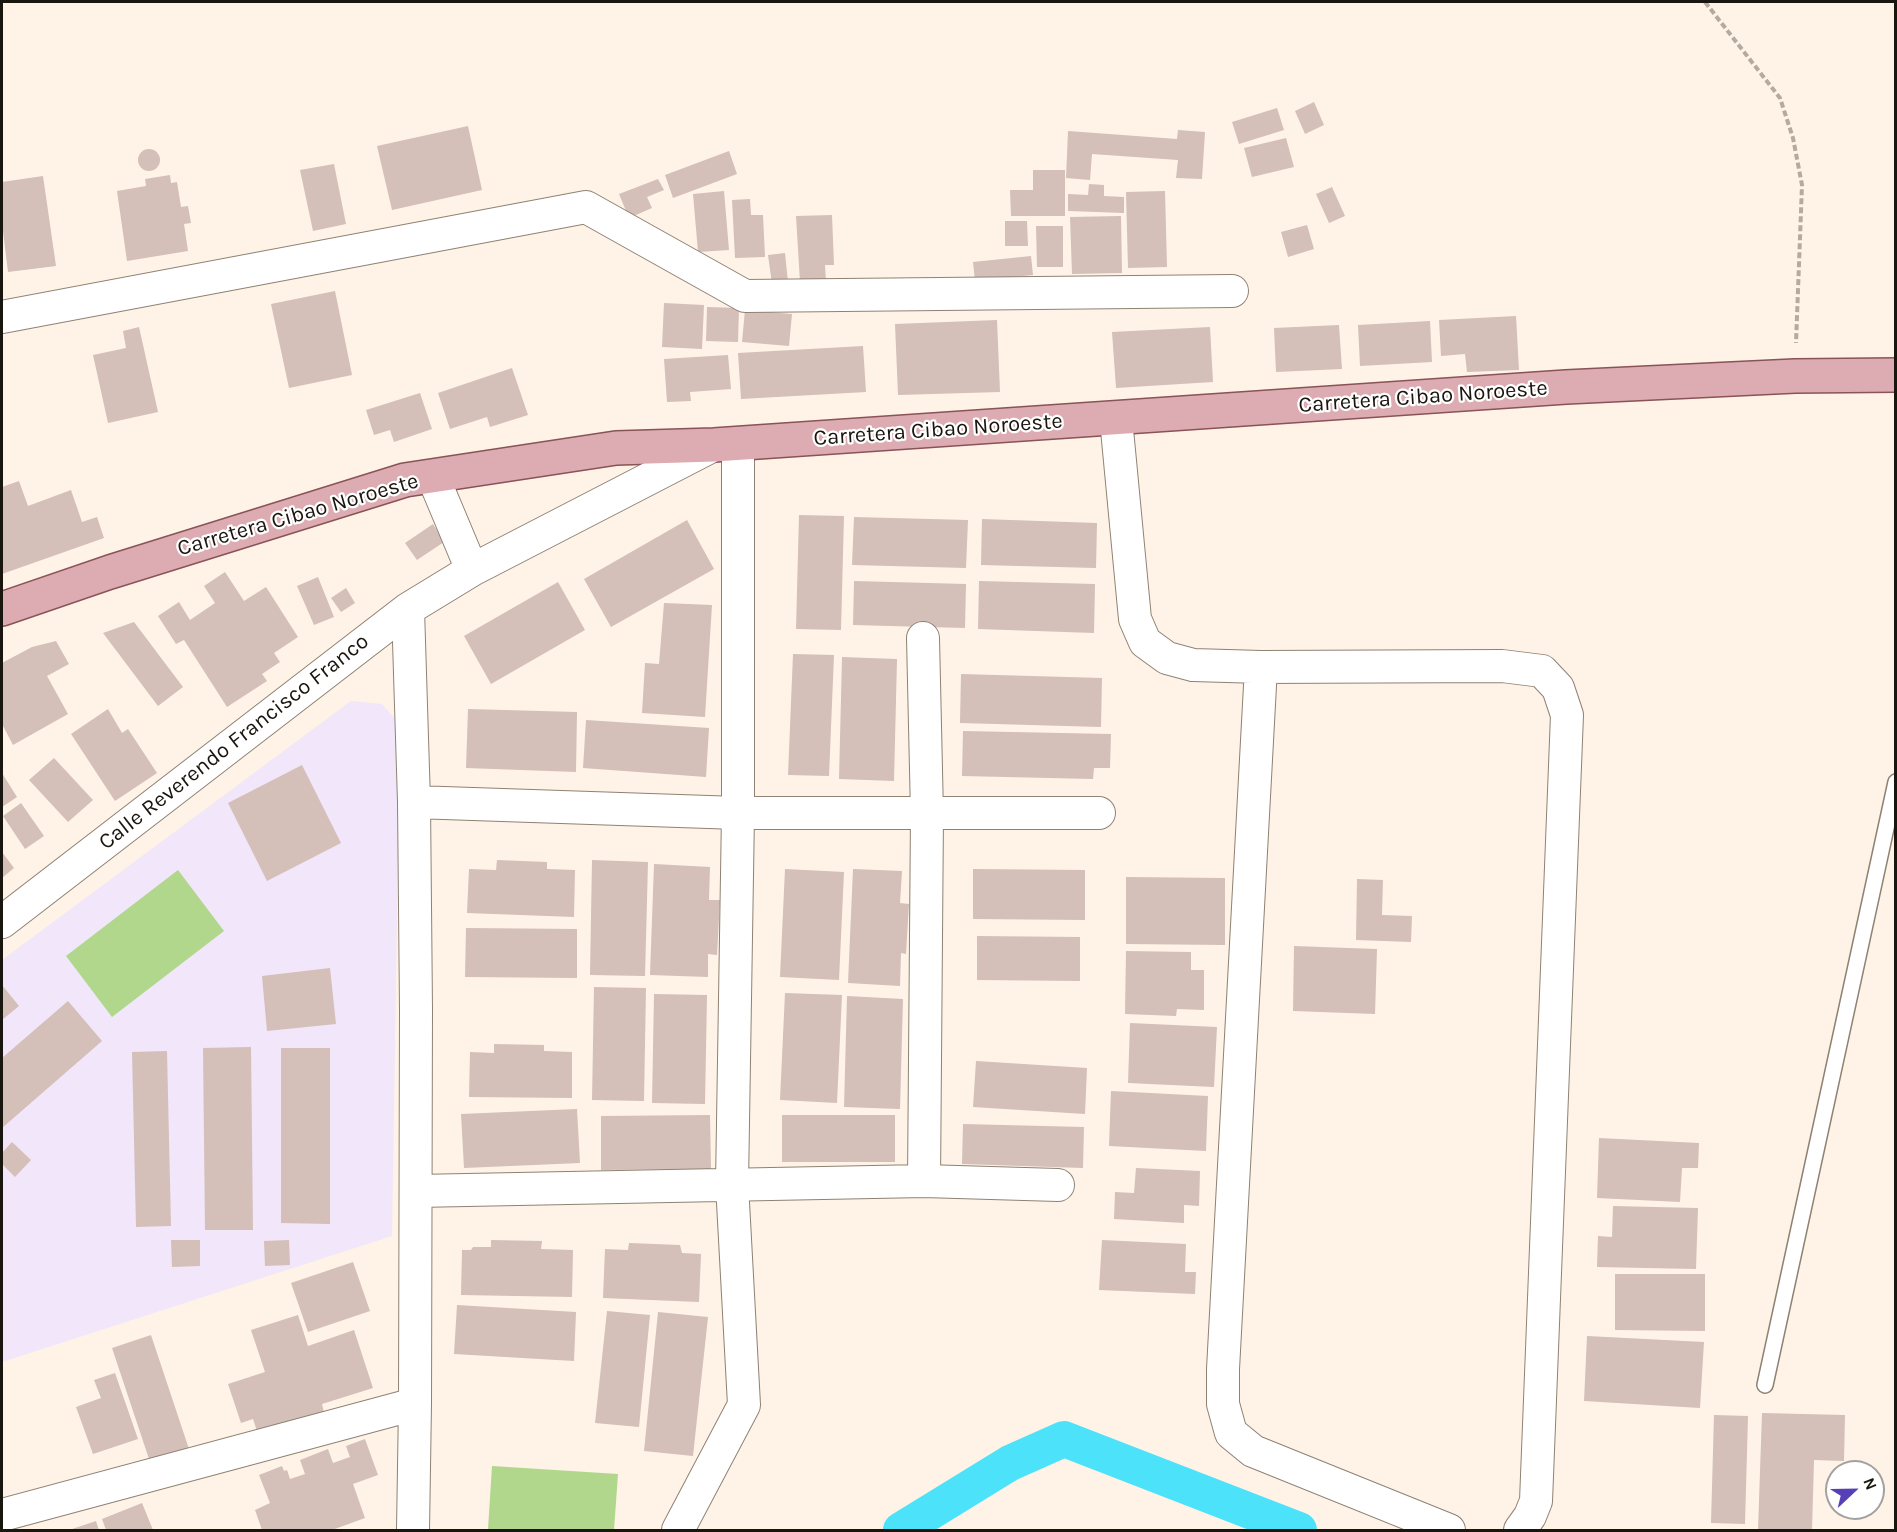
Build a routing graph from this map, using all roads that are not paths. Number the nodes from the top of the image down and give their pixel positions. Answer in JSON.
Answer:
{"nodes":[{"id":1,"x":1232,"y":291,"type":"dead end"},
{"id":2,"x":2,"y":317,"type":"edge"},
{"id":3,"x":1896,"y":375,"type":"edge"},
{"id":4,"x":1116,"y":419,"type":"junction"},
{"id":5,"x":726,"y":444,"type":"junction"},
{"id":6,"x":433,"y":477,"type":"junction"},
{"id":7,"x":472,"y":570,"type":"junction"},
{"id":8,"x":2,"y":609,"type":"edge"},
{"id":9,"x":408,"y":609,"type":"junction"},
{"id":10,"x":923,"y":638,"type":"dead end"},
{"id":11,"x":1261,"y":667,"type":"junction"},
{"id":12,"x":1896,"y":782,"type":"edge"},
{"id":13,"x":414,"y":802,"type":"junction"},
{"id":14,"x":738,"y":813,"type":"junction"},
{"id":15,"x":1099,"y":813,"type":"dead end"},
{"id":16,"x":927,"y":814,"type":"junction"},
{"id":17,"x":2,"y":922,"type":"edge"},
{"id":18,"x":924,"y":1181,"type":"junction"},
{"id":19,"x":732,"y":1184,"type":"junction"},
{"id":20,"x":1058,"y":1185,"type":"dead end"},
{"id":21,"x":416,"y":1191,"type":"junction"},
{"id":22,"x":1766,"y":1385,"type":"dead end"},
{"id":23,"x":415,"y":1404,"type":"junction"},
{"id":24,"x":2,"y":1515,"type":"edge"},
{"id":25,"x":412,"y":1530,"type":"edge"},
{"id":26,"x":678,"y":1530,"type":"edge"},
{"id":27,"x":1449,"y":1530,"type":"edge"},
{"id":28,"x":1520,"y":1530,"type":"edge"}],
"edges":[{"from":1,"to":2,"type":"street"},
{"from":3,"to":4,"type":"main road","name":"Carretera Cibao Noroeste"},
{"from":4,"to":5,"type":"main road","name":"Carretera Cibao Noroeste"},
{"from":4,"to":11,"type":"street"},
{"from":5,"to":6,"type":"main road","name":"Carretera Cibao Noroeste"},
{"from":5,"to":7,"type":"street","name":"Calle Reverendo Francisco Franco"},
{"from":5,"to":14,"type":"street"},
{"from":6,"to":7,"type":"street"},
{"from":6,"to":8,"type":"main road","name":"Carretera Cibao Noroeste"},
{"from":7,"to":9,"type":"street","name":"Calle Reverendo Francisco Franco"},
{"from":9,"to":13,"type":"street"},
{"from":9,"to":17,"type":"street","name":"Calle Reverendo Francisco Franco"},
{"from":10,"to":16,"type":"street"},
{"from":11,"to":27,"type":"street"},
{"from":11,"to":28,"type":"street"},
{"from":12,"to":22,"type":"lane"},
{"from":13,"to":14,"type":"street"},
{"from":13,"to":21,"type":"street"},
{"from":14,"to":16,"type":"street"},
{"from":14,"to":19,"type":"street"},
{"from":15,"to":16,"type":"street"},
{"from":16,"to":18,"type":"street"},
{"from":18,"to":19,"type":"street"},
{"from":18,"to":20,"type":"street"},
{"from":19,"to":21,"type":"street"},
{"from":19,"to":26,"type":"street"},
{"from":21,"to":23,"type":"street"},
{"from":23,"to":24,"type":"street"},
{"from":23,"to":25,"type":"street"}]}
